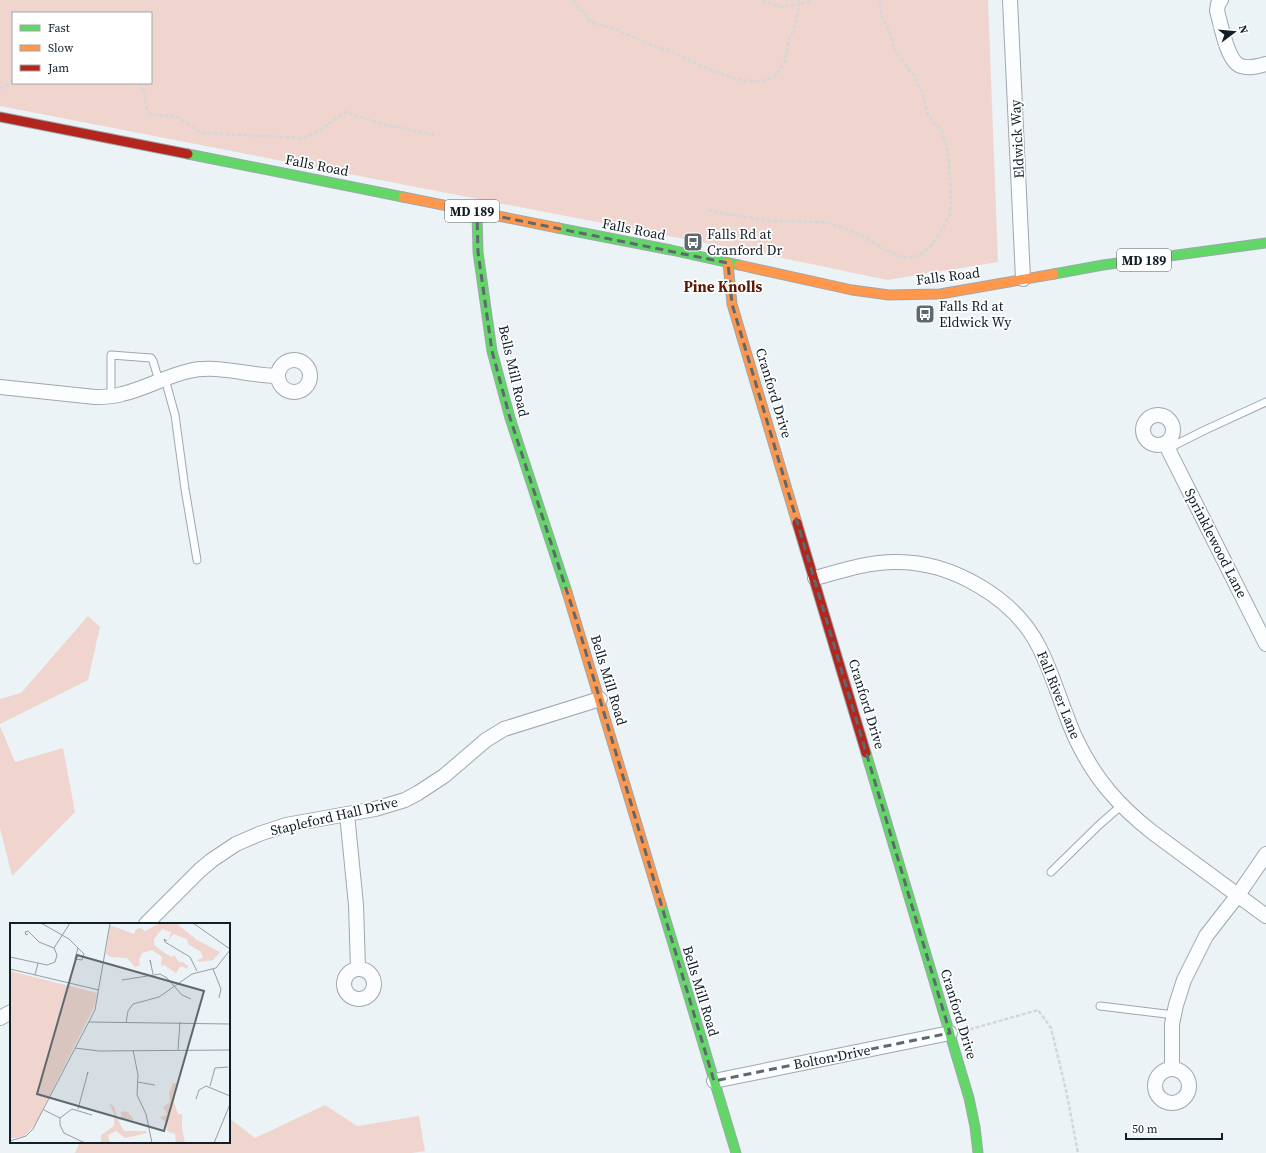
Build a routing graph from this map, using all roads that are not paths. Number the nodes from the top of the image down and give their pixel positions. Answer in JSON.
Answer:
{"nodes":[{"id":1,"x":1010,"y":0,"type":"edge"},
{"id":2,"x":1221,"y":0,"type":"edge"},
{"id":3,"x":1266,"y":64,"type":"edge"},
{"id":4,"x":0,"y":117,"type":"edge"},
{"id":5,"x":477,"y":212,"type":"junction"},
{"id":6,"x":1266,"y":243,"type":"edge"},
{"id":7,"x":728,"y":263,"type":"junction"},
{"id":8,"x":1023,"y":279,"type":"junction"},
{"id":9,"x":278,"y":376,"type":"dead end"},
{"id":10,"x":162,"y":380,"type":"junction"},
{"id":11,"x":0,"y":387,"type":"edge"},
{"id":12,"x":111,"y":396,"type":"junction"},
{"id":13,"x":1266,"y":402,"type":"edge"},
{"id":14,"x":1167,"y":447,"type":"joint"},
{"id":15,"x":197,"y":560,"type":"dead end"},
{"id":16,"x":815,"y":578,"type":"junction"},
{"id":17,"x":1266,"y":644,"type":"edge"},
{"id":18,"x":600,"y":699,"type":"junction"},
{"id":19,"x":1122,"y":805,"type":"junction"},
{"id":20,"x":347,"y":814,"type":"junction"},
{"id":21,"x":1266,"y":854,"type":"edge"},
{"id":22,"x":1051,"y":872,"type":"dead end"},
{"id":23,"x":1238,"y":895,"type":"junction"},
{"id":24,"x":1266,"y":916,"type":"edge"},
{"id":25,"x":147,"y":923,"type":"edge"},
{"id":26,"x":358,"y":969,"type":"dead end"},
{"id":27,"x":1100,"y":1006,"type":"dead end"},
{"id":28,"x":10,"y":1013,"type":"edge"},
{"id":29,"x":1174,"y":1015,"type":"junction"},
{"id":30,"x":0,"y":1018,"type":"edge"},
{"id":31,"x":950,"y":1034,"type":"junction"},
{"id":32,"x":1172,"y":1068,"type":"dead end"},
{"id":33,"x":714,"y":1081,"type":"junction"},
{"id":34,"x":736,"y":1153,"type":"edge"},
{"id":35,"x":978,"y":1153,"type":"edge"}],
"edges":[{"from":1,"to":8,"type":"street","name":"Eldwick Way"},
{"from":2,"to":3,"type":"street"},
{"from":4,"to":5,"type":"street","name":"Falls Road","number":"MD 189"},
{"from":5,"to":7,"type":"street","name":"Falls Road","number":"MD 189"},
{"from":5,"to":18,"type":"street","name":"Bells Mill Road"},
{"from":6,"to":8,"type":"street","name":"Falls Road","number":"MD 189"},
{"from":7,"to":8,"type":"street","name":"Falls Road","number":"MD 189"},
{"from":7,"to":16,"type":"street","name":"Cranford Drive"},
{"from":9,"to":10,"type":"street"},
{"from":10,"to":12,"type":"street"},
{"from":10,"to":12,"type":"lane"},
{"from":10,"to":15,"type":"lane"},
{"from":11,"to":12,"type":"street"},
{"from":13,"to":14,"type":"lane"},
{"from":14,"to":17,"type":"street","name":"Sprinklewood Lane"},
{"from":16,"to":19,"type":"street","name":"Fall River Lane"},
{"from":16,"to":31,"type":"street","name":"Cranford Drive"},
{"from":18,"to":20,"type":"street","name":"Stapleford Hall Drive"},
{"from":18,"to":33,"type":"street","name":"Bells Mill Road"},
{"from":19,"to":22,"type":"lane"},
{"from":19,"to":23,"type":"street","name":"Fall River Lane"},
{"from":20,"to":25,"type":"street","name":"Stapleford Hall Drive"},
{"from":20,"to":26,"type":"street"},
{"from":21,"to":23,"type":"street"},
{"from":23,"to":24,"type":"street","name":"Fall River Lane"},
{"from":23,"to":29,"type":"street"},
{"from":27,"to":29,"type":"lane"},
{"from":28,"to":30,"type":"street"},
{"from":29,"to":32,"type":"street"},
{"from":31,"to":33,"type":"street","name":"Bolton Drive"},
{"from":31,"to":35,"type":"street","name":"Cranford Drive"},
{"from":33,"to":34,"type":"street","name":"Bells Mill Road"}]}
